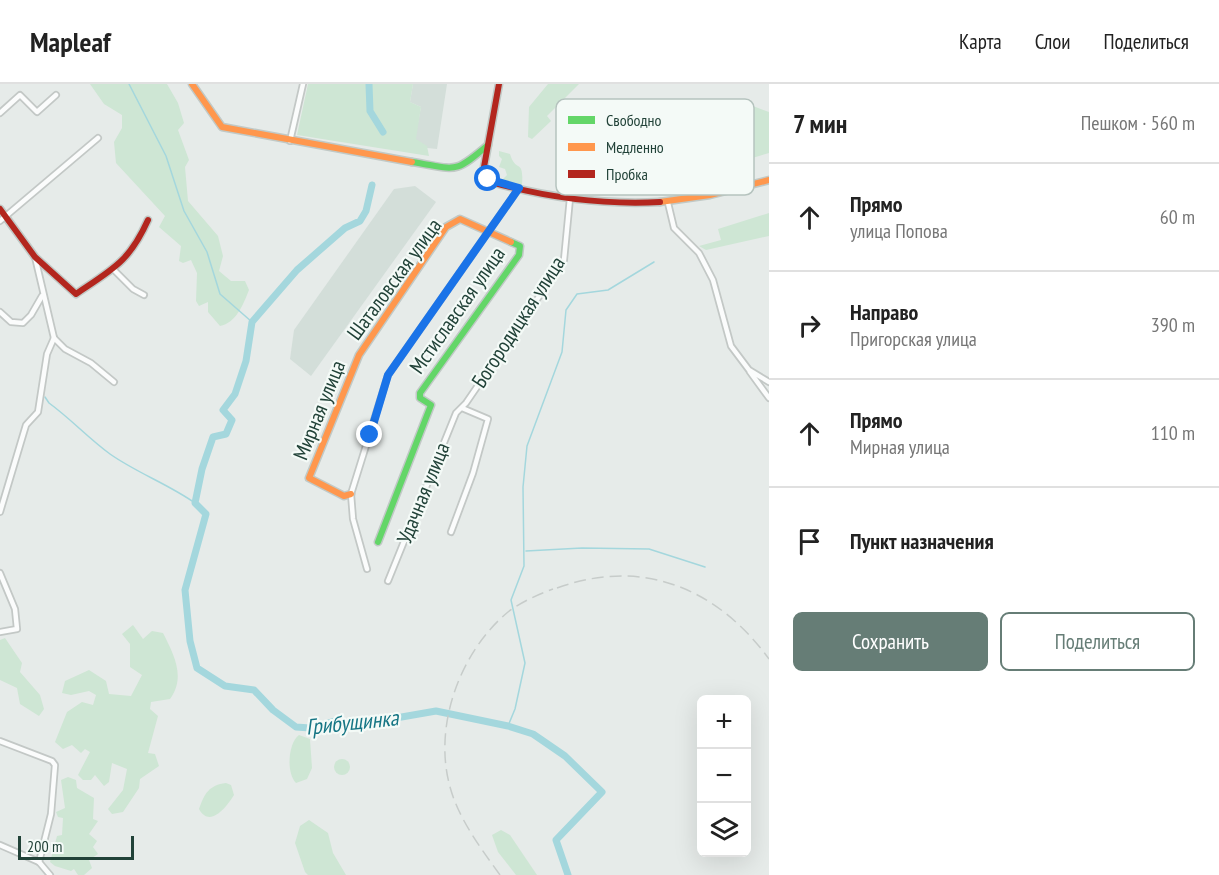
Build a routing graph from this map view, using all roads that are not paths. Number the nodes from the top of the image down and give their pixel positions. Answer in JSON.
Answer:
{"nodes":[{"id":1,"x":192,"y":84,"type":"edge"},
{"id":2,"x":303,"y":84,"type":"edge"},
{"id":3,"x":500,"y":84,"type":"edge"},
{"id":4,"x":56,"y":95,"type":"dead end"},
{"id":5,"x":0,"y":113,"type":"edge"},
{"id":6,"x":98,"y":138,"type":"dead end"},
{"id":7,"x":290,"y":141,"type":"junction"},
{"id":8,"x":488,"y":145,"type":"junction"},
{"id":9,"x":769,"y":180,"type":"edge"},
{"id":10,"x":754,"y":184,"type":"edge"},
{"id":11,"x":519,"y":188,"type":"junction"},
{"id":12,"x":718,"y":195,"type":"edge"},
{"id":13,"x":570,"y":198,"type":"junction"},
{"id":14,"x":668,"y":203,"type":"junction"},
{"id":15,"x":0,"y":209,"type":"edge"},
{"id":16,"x":3,"y":218,"type":"edge"},
{"id":17,"x":148,"y":220,"type":"dead end"},
{"id":18,"x":488,"y":231,"type":"junction"},
{"id":19,"x":35,"y":257,"type":"junction"},
{"id":20,"x":113,"y":269,"type":"junction"},
{"id":21,"x":144,"y":295,"type":"dead end"},
{"id":22,"x":42,"y":296,"type":"junction"},
{"id":23,"x":0,"y":312,"type":"edge"},
{"id":24,"x":54,"y":338,"type":"junction"},
{"id":25,"x":359,"y":355,"type":"joint"},
{"id":26,"x":749,"y":370,"type":"junction"},
{"id":27,"x":114,"y":382,"type":"dead end"},
{"id":28,"x":769,"y":382,"type":"edge"},
{"id":29,"x":769,"y":398,"type":"edge"},
{"id":30,"x":462,"y":408,"type":"junction"},
{"id":31,"x":351,"y":494,"type":"junction"},
{"id":32,"x":0,"y":512,"type":"edge"},
{"id":33,"x":451,"y":532,"type":"dead end"},
{"id":34,"x":378,"y":542,"type":"dead end"},
{"id":35,"x":366,"y":569,"type":"dead end"},
{"id":36,"x":0,"y":573,"type":"edge"},
{"id":37,"x":388,"y":581,"type":"dead end"},
{"id":38,"x":0,"y":632,"type":"edge"},
{"id":39,"x":0,"y":741,"type":"edge"},
{"id":40,"x":0,"y":845,"type":"edge"},
{"id":41,"x":39,"y":862,"type":"junction"},
{"id":42,"x":50,"y":875,"type":"edge"}],
"edges":[{"from":1,"to":7,"type":"street"},
{"from":2,"to":7,"type":"street"},
{"from":3,"to":8,"type":"street"},
{"from":4,"to":5,"type":"street"},
{"from":6,"to":16,"type":"street"},
{"from":7,"to":8,"type":"street"},
{"from":8,"to":11,"type":"street"},
{"from":9,"to":10,"type":"street"},
{"from":11,"to":13,"type":"street"},
{"from":11,"to":18,"type":"street"},
{"from":12,"to":14,"type":"street"},
{"from":13,"to":14,"type":"street"},
{"from":13,"to":30,"type":"street","name":"Богородицкая улица"},
{"from":14,"to":26,"type":"street"},
{"from":15,"to":16,"type":"street"},
{"from":16,"to":19,"type":"street"},
{"from":17,"to":20,"type":"street"},
{"from":18,"to":25,"type":"street","name":"Шаталовская улица"},
{"from":18,"to":31,"type":"street"},
{"from":18,"to":34,"type":"street","name":"Мстиславская улица"},
{"from":19,"to":20,"type":"street"},
{"from":19,"to":22,"type":"street"},
{"from":20,"to":21,"type":"street"},
{"from":22,"to":23,"type":"street"},
{"from":22,"to":24,"type":"street"},
{"from":24,"to":27,"type":"street"},
{"from":24,"to":32,"type":"street"},
{"from":25,"to":31,"type":"street","name":"Мирная улица"},
{"from":26,"to":28,"type":"street"},
{"from":26,"to":29,"type":"street"},
{"from":30,"to":33,"type":"street"},
{"from":30,"to":37,"type":"street","name":"Удачная улица"},
{"from":31,"to":35,"type":"street"},
{"from":36,"to":38,"type":"street"},
{"from":39,"to":41,"type":"street"},
{"from":40,"to":41,"type":"street"},
{"from":41,"to":42,"type":"street"}]}
